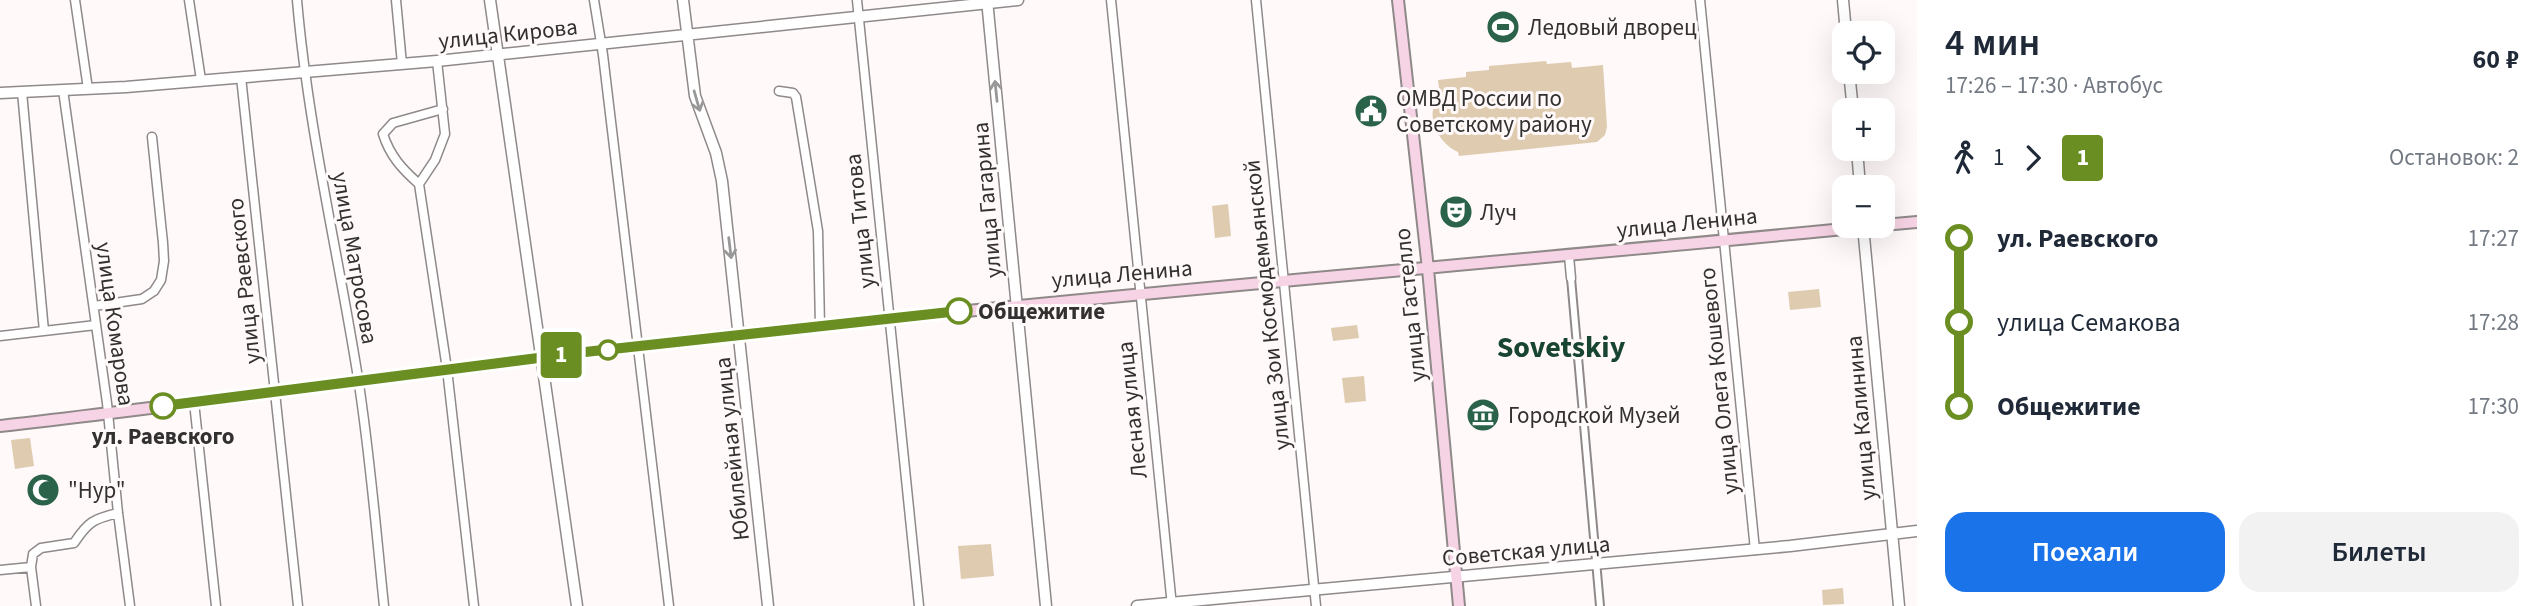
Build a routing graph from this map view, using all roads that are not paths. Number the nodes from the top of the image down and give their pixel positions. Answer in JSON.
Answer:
{"nodes":[{"id":1,"x":75,"y":0,"type":"edge"},
{"id":2,"x":189,"y":0,"type":"edge"},
{"id":3,"x":297,"y":0,"type":"edge"},
{"id":4,"x":396,"y":0,"type":"edge"},
{"id":5,"x":490,"y":0,"type":"edge"},
{"id":6,"x":594,"y":0,"type":"edge"},
{"id":7,"x":683,"y":0,"type":"edge"},
{"id":8,"x":857,"y":0,"type":"edge"},
{"id":9,"x":1018,"y":0,"type":"edge"},
{"id":10,"x":1111,"y":0,"type":"edge"},
{"id":11,"x":1256,"y":0,"type":"edge"},
{"id":12,"x":1398,"y":0,"type":"edge"},
{"id":13,"x":1700,"y":0,"type":"edge"},
{"id":14,"x":1843,"y":0,"type":"edge"},
{"id":15,"x":987,"y":2,"type":"edge"},
{"id":16,"x":858,"y":16,"type":"junction"},
{"id":17,"x":1845,"y":21,"type":"edge"},
{"id":18,"x":687,"y":34,"type":"junction"},
{"id":19,"x":601,"y":44,"type":"junction"},
{"id":20,"x":498,"y":55,"type":"junction"},
{"id":21,"x":437,"y":61,"type":"junction"},
{"id":22,"x":402,"y":64,"type":"junction"},
{"id":23,"x":304,"y":72,"type":"junction"},
{"id":24,"x":240,"y":77,"type":"junction"},
{"id":25,"x":201,"y":80,"type":"junction"},
{"id":26,"x":88,"y":89,"type":"junction"},
{"id":27,"x":63,"y":90,"type":"junction"},
{"id":28,"x":779,"y":91,"type":"dead end"},
{"id":29,"x":0,"y":92,"type":"edge"},
{"id":30,"x":22,"y":92,"type":"junction"},
{"id":31,"x":443,"y":109,"type":"junction"},
{"id":32,"x":152,"y":137,"type":"dead end"},
{"id":33,"x":419,"y":184,"type":"junction"},
{"id":34,"x":1917,"y":222,"type":"edge"},
{"id":35,"x":1895,"y":224,"type":"edge"},
{"id":36,"x":1832,"y":230,"type":"edge"},
{"id":37,"x":1868,"y":238,"type":"edge"},
{"id":38,"x":1725,"y":241,"type":"junction"},
{"id":39,"x":1569,"y":256,"type":"junction"},
{"id":40,"x":1428,"y":269,"type":"junction"},
{"id":41,"x":1571,"y":278,"type":"joint"},
{"id":42,"x":1284,"y":281,"type":"junction"},
{"id":43,"x":1139,"y":294,"type":"junction"},
{"id":44,"x":1016,"y":305,"type":"junction"},
{"id":45,"x":94,"y":306,"type":"junction"},
{"id":46,"x":889,"y":318,"type":"junction"},
{"id":47,"x":96,"y":325,"type":"junction"},
{"id":48,"x":821,"y":326,"type":"junction"},
{"id":49,"x":44,"y":331,"type":"junction"},
{"id":50,"x":740,"y":334,"type":"junction"},
{"id":51,"x":0,"y":336,"type":"edge"},
{"id":52,"x":638,"y":346,"type":"junction"},
{"id":53,"x":543,"y":357,"type":"junction"},
{"id":54,"x":447,"y":369,"type":"junction"},
{"id":55,"x":358,"y":380,"type":"junction"},
{"id":56,"x":276,"y":390,"type":"junction"},
{"id":57,"x":194,"y":401,"type":"junction"},
{"id":58,"x":108,"y":413,"type":"junction"},
{"id":59,"x":0,"y":426,"type":"edge"},
{"id":60,"x":118,"y":513,"type":"junction"},
{"id":61,"x":1917,"y":531,"type":"edge"},
{"id":62,"x":1892,"y":535,"type":"junction"},
{"id":63,"x":1755,"y":550,"type":"junction"},
{"id":64,"x":1596,"y":564,"type":"junction"},
{"id":65,"x":31,"y":567,"type":"junction"},
{"id":66,"x":0,"y":570,"type":"edge"},
{"id":67,"x":1457,"y":577,"type":"junction"},
{"id":68,"x":1314,"y":591,"type":"junction"},
{"id":69,"x":1171,"y":604,"type":"edge"},
{"id":70,"x":36,"y":606,"type":"edge"},
{"id":71,"x":130,"y":606,"type":"edge"},
{"id":72,"x":216,"y":606,"type":"edge"},
{"id":73,"x":298,"y":606,"type":"edge"},
{"id":74,"x":384,"y":606,"type":"edge"},
{"id":75,"x":474,"y":606,"type":"edge"},
{"id":76,"x":577,"y":606,"type":"edge"},
{"id":77,"x":669,"y":606,"type":"edge"},
{"id":78,"x":768,"y":606,"type":"edge"},
{"id":79,"x":919,"y":606,"type":"edge"},
{"id":80,"x":1046,"y":606,"type":"edge"},
{"id":81,"x":1137,"y":606,"type":"edge"},
{"id":82,"x":1316,"y":606,"type":"edge"},
{"id":83,"x":1460,"y":606,"type":"edge"},
{"id":84,"x":1600,"y":606,"type":"edge"},
{"id":85,"x":1899,"y":606,"type":"edge"}],
"edges":[{"from":1,"to":26,"type":"street"},
{"from":2,"to":25,"type":"street"},
{"from":3,"to":23,"type":"street","name":"улица Матросова"},
{"from":4,"to":22,"type":"street"},
{"from":5,"to":20,"type":"street"},
{"from":6,"to":19,"type":"street"},
{"from":7,"to":18,"type":"street","name":"Юбилейная улица"},
{"from":8,"to":16,"type":"street","name":"улица Титова"},
{"from":9,"to":15,"type":"street","name":"улица Кирова"},
{"from":10,"to":43,"type":"street","name":"Лесная улица"},
{"from":11,"to":42,"type":"street","name":"улица Зои Космодемьянской"},
{"from":12,"to":40,"type":"main road","name":"улица Гастелло"},
{"from":13,"to":38,"type":"street","name":"улица Олега Кошевого"},
{"from":14,"to":17,"type":"street"},
{"from":15,"to":16,"type":"street","name":"улица Кирова"},
{"from":44,"to":15,"type":"street","name":"улица Гагарина","one_way":true},
{"from":16,"to":18,"type":"street","name":"улица Кирова"},
{"from":16,"to":46,"type":"street","name":"улица Титова"},
{"from":18,"to":19,"type":"street","name":"улица Кирова"},
{"from":18,"to":50,"type":"street","name":"Юбилейная улица","one_way":true},
{"from":19,"to":20,"type":"street","name":"улица Кирова"},
{"from":19,"to":52,"type":"street"},
{"from":20,"to":21,"type":"street","name":"улица Кирова"},
{"from":20,"to":53,"type":"street"},
{"from":21,"to":22,"type":"street","name":"улица Кирова"},
{"from":21,"to":31,"type":"street"},
{"from":22,"to":23,"type":"street","name":"улица Кирова"},
{"from":23,"to":24,"type":"street","name":"улица Кирова"},
{"from":23,"to":55,"type":"street","name":"улица Матросова"},
{"from":24,"to":25,"type":"street","name":"улица Кирова"},
{"from":24,"to":56,"type":"street","name":"улица Раевского"},
{"from":25,"to":26,"type":"street","name":"улица Кирова"},
{"from":26,"to":27,"type":"street","name":"улица Кирова"},
{"from":27,"to":30,"type":"street","name":"улица Кирова"},
{"from":27,"to":45,"type":"street","name":"улица Комарова"},
{"from":28,"to":48,"type":"street"},
{"from":29,"to":30,"type":"street","name":"улица Кирова"},
{"from":30,"to":49,"type":"street"},
{"from":31,"to":33,"type":"street"},
{"from":31,"to":33,"type":"street"},
{"from":32,"to":45,"type":"street"},
{"from":33,"to":54,"type":"street"},
{"from":34,"to":35,"type":"main road"},
{"from":36,"to":38,"type":"main road","name":"улица Ленина"},
{"from":37,"to":62,"type":"street","name":"улица Калинина"},
{"from":38,"to":39,"type":"main road","name":"улица Ленина"},
{"from":38,"to":63,"type":"street","name":"улица Олега Кошевого"},
{"from":39,"to":40,"type":"main road","name":"улица Ленина"},
{"from":39,"to":41,"type":"street"},
{"from":40,"to":42,"type":"main road","name":"улица Ленина"},
{"from":40,"to":67,"type":"main road","name":"улица Гастелло"},
{"from":41,"to":64,"type":"street"},
{"from":42,"to":43,"type":"main road","name":"улица Ленина"},
{"from":42,"to":68,"type":"street","name":"улица Зои Космодемьянской"},
{"from":43,"to":44,"type":"main road","name":"улица Ленина"},
{"from":43,"to":69,"type":"street","name":"Лесная улица"},
{"from":44,"to":46,"type":"main road","name":"улица Ленина"},
{"from":44,"to":80,"type":"street","name":"улица Гагарина"},
{"from":45,"to":47,"type":"street","name":"улица Комарова"},
{"from":46,"to":48,"type":"main road","name":"улица Ленина"},
{"from":46,"to":79,"type":"street","name":"улица Титова"},
{"from":47,"to":49,"type":"street"},
{"from":47,"to":58,"type":"street","name":"улица Комарова"},
{"from":48,"to":50,"type":"main road","name":"улица Ленина"},
{"from":49,"to":51,"type":"street"},
{"from":50,"to":52,"type":"main road","name":"улица Ленина"},
{"from":50,"to":78,"type":"street","name":"Юбилейная улица"},
{"from":52,"to":53,"type":"main road","name":"улица Ленина"},
{"from":52,"to":77,"type":"street"},
{"from":53,"to":54,"type":"main road","name":"улица Ленина"},
{"from":53,"to":76,"type":"street"},
{"from":54,"to":55,"type":"main road","name":"улица Ленина"},
{"from":54,"to":75,"type":"street"},
{"from":55,"to":56,"type":"main road","name":"улица Ленина"},
{"from":55,"to":74,"type":"street","name":"улица Матросова"},
{"from":56,"to":57,"type":"main road","name":"улица Ленина"},
{"from":56,"to":73,"type":"street","name":"улица Раевского"},
{"from":57,"to":58,"type":"main road","name":"улица Ленина"},
{"from":57,"to":72,"type":"street"},
{"from":58,"to":59,"type":"main road","name":"улица Ленина"},
{"from":58,"to":60,"type":"street","name":"улица Комарова"},
{"from":60,"to":65,"type":"street"},
{"from":60,"to":71,"type":"street","name":"улица Комарова"},
{"from":61,"to":62,"type":"street","name":"Советская улица"},
{"from":62,"to":63,"type":"street","name":"Советская улица"},
{"from":62,"to":85,"type":"street","name":"улица Калинина"},
{"from":63,"to":64,"type":"street","name":"Советская улица"},
{"from":64,"to":67,"type":"street","name":"Советская улица"},
{"from":64,"to":84,"type":"street"},
{"from":65,"to":66,"type":"street"},
{"from":65,"to":70,"type":"street"},
{"from":67,"to":68,"type":"street","name":"Советская улица"},
{"from":67,"to":83,"type":"main road","name":"улица Гастелло"},
{"from":68,"to":69,"type":"street","name":"Советская улица"},
{"from":68,"to":82,"type":"street","name":"улица Зои Космодемьянской"},
{"from":69,"to":81,"type":"street","name":"Советская улица"}]}
